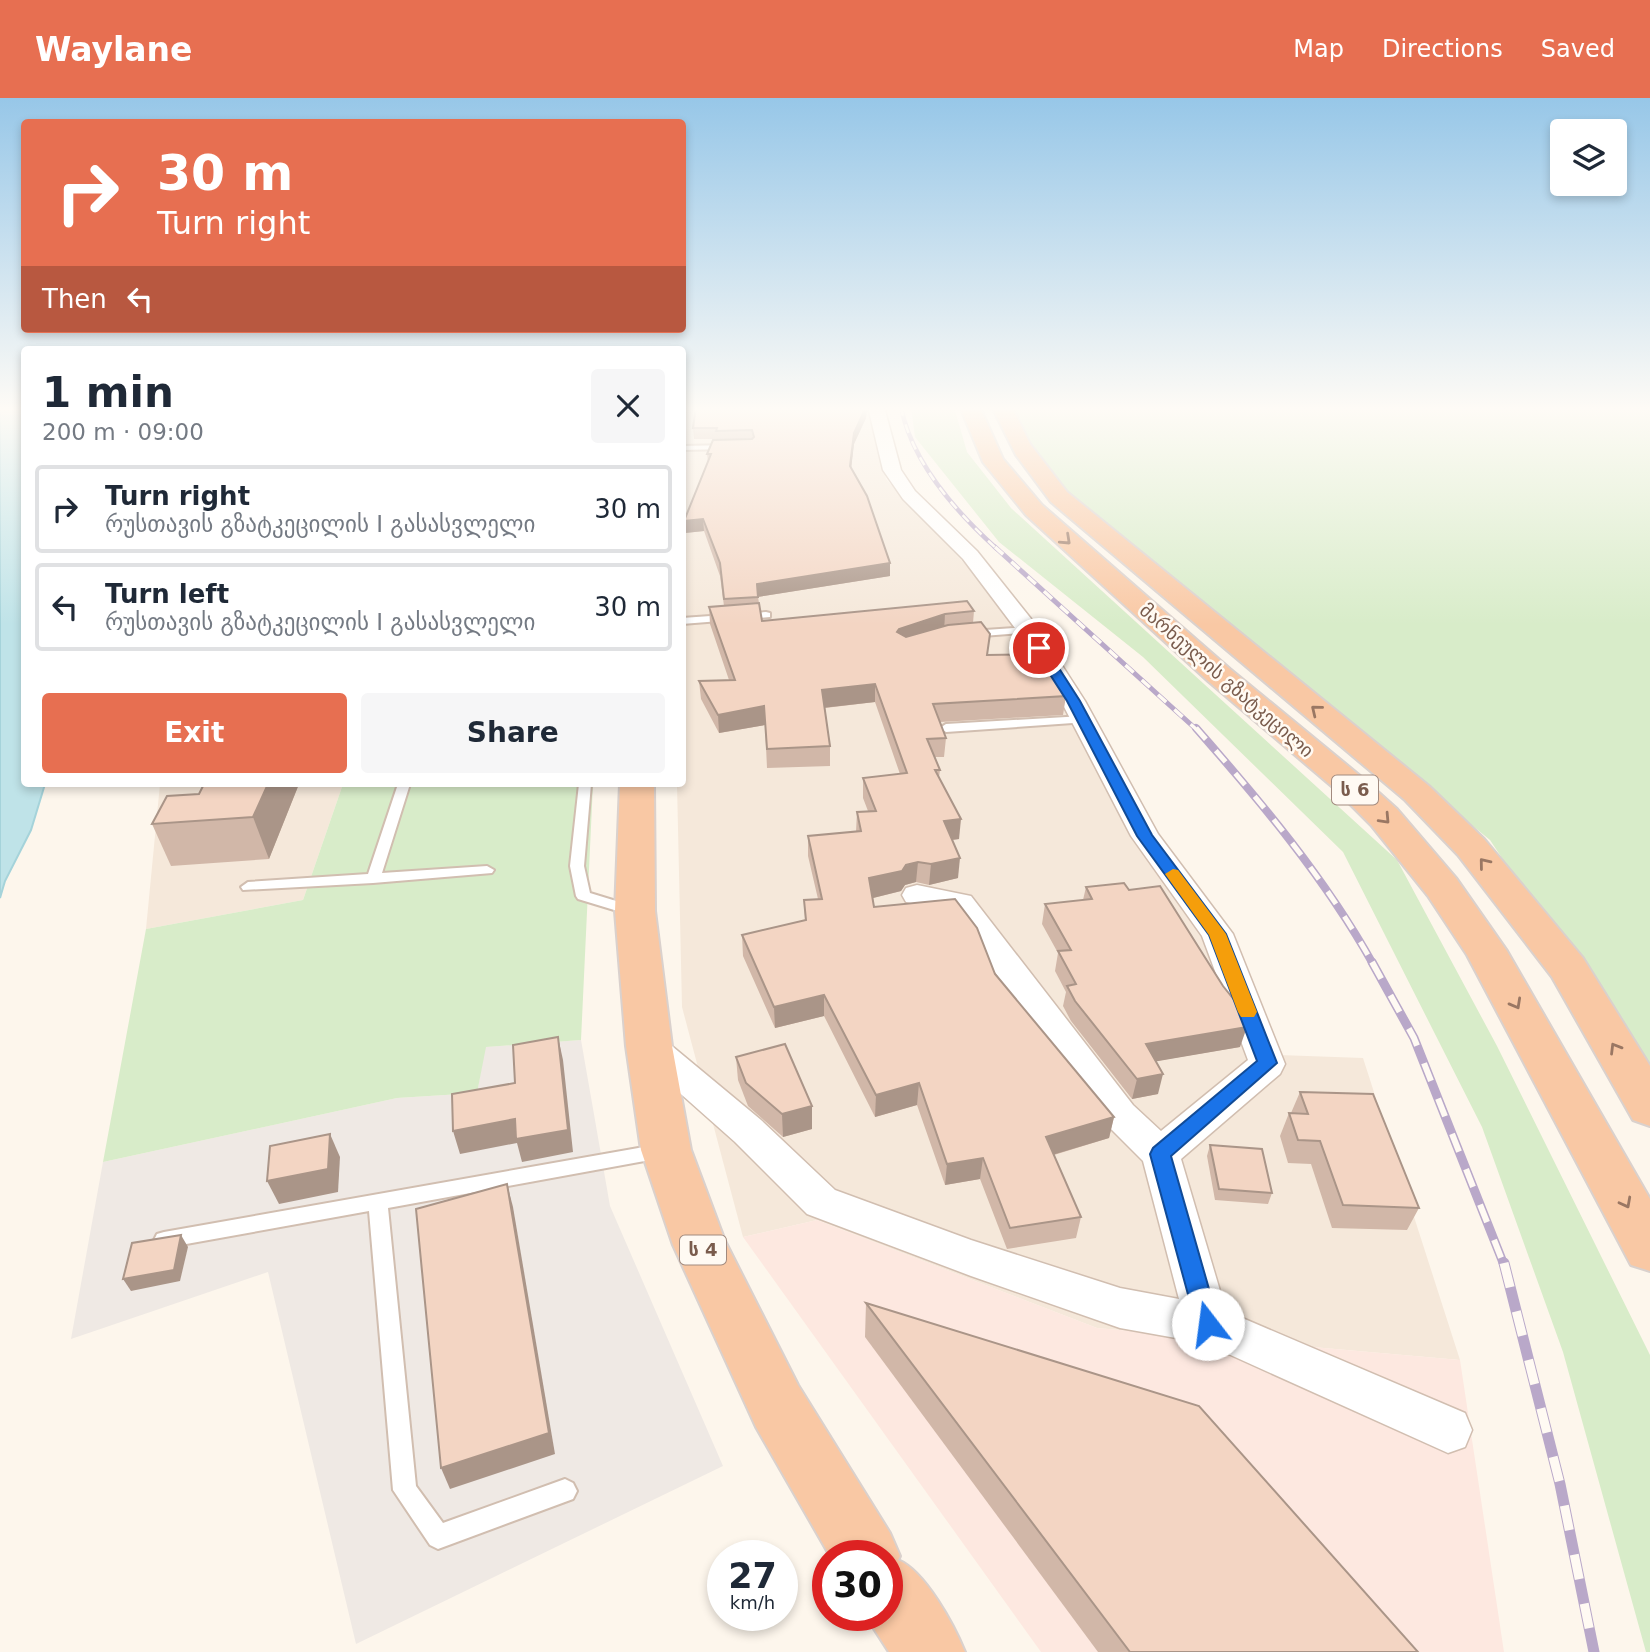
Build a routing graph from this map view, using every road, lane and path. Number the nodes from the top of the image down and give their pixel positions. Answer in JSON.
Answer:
{"nodes":[{"id":1,"x":898,"y":480,"type":"edge"},
{"id":2,"x":1009,"y":480,"type":"edge"},
{"id":3,"x":1044,"y":480,"type":"edge"},
{"id":4,"x":766,"y":615,"type":"dead end"},
{"id":5,"x":686,"y":621,"type":"edge"},
{"id":6,"x":1028,"y":630,"type":"junction"},
{"id":7,"x":956,"y":635,"type":"edge"},
{"id":8,"x":1083,"y":720,"type":"junction"},
{"id":9,"x":946,"y":728,"type":"dead end"},
{"id":10,"x":403,"y":787,"type":"edge"},
{"id":11,"x":584,"y":787,"type":"edge"},
{"id":12,"x":637,"y":787,"type":"edge"},
{"id":13,"x":487,"y":870,"type":"dead end"},
{"id":14,"x":373,"y":879,"type":"junction"},
{"id":15,"x":248,"y":887,"type":"dead end"},
{"id":16,"x":918,"y":895,"type":"dead end"},
{"id":17,"x":635,"y":911,"type":"junction"},
{"id":18,"x":649,"y":1046,"type":"junction"},
{"id":19,"x":1650,"y":1107,"type":"edge"},
{"id":20,"x":666,"y":1150,"type":"junction"},
{"id":21,"x":1160,"y":1154,"type":"junction"},
{"id":22,"x":378,"y":1202,"type":"junction"},
{"id":23,"x":149,"y":1243,"type":"edge"},
{"id":24,"x":1650,"y":1248,"type":"edge"},
{"id":25,"x":1208,"y":1324,"type":"junction"},
{"id":26,"x":1448,"y":1430,"type":"dead end"},
{"id":27,"x":565,"y":1491,"type":"dead end"},
{"id":28,"x":857,"y":1540,"type":"edge"},
{"id":29,"x":903,"y":1612,"type":"edge"},
{"id":30,"x":930,"y":1652,"type":"edge"}],
"edges":[{"from":1,"to":6,"type":"street"},
{"from":2,"to":24,"type":"highway","name":"მარნეულის გზატკეცილი","number":"ს 6","one_way":true},
{"from":19,"to":3,"type":"highway","name":"მარნეულის გზატკეცილი","number":"ს 6","one_way":true},
{"from":4,"to":5,"type":"lane"},
{"from":6,"to":7,"type":"lane"},
{"from":6,"to":8,"type":"street"},
{"from":8,"to":9,"type":"lane"},
{"from":8,"to":21,"type":"street"},
{"from":10,"to":14,"type":"lane"},
{"from":11,"to":17,"type":"lane"},
{"from":12,"to":17,"type":"highway","number":"ს 4"},
{"from":13,"to":14,"type":"lane"},
{"from":14,"to":15,"type":"lane"},
{"from":16,"to":21,"type":"street"},
{"from":17,"to":18,"type":"highway","number":"ს 4"},
{"from":18,"to":20,"type":"highway","number":"ს 4"},
{"from":18,"to":25,"type":"street"},
{"from":20,"to":22,"type":"lane"},
{"from":20,"to":28,"type":"highway","number":"ს 4"},
{"from":21,"to":25,"type":"street"},
{"from":22,"to":23,"type":"lane"},
{"from":22,"to":27,"type":"lane"},
{"from":25,"to":26,"type":"street"},
{"from":29,"to":30,"type":"highway"}]}
